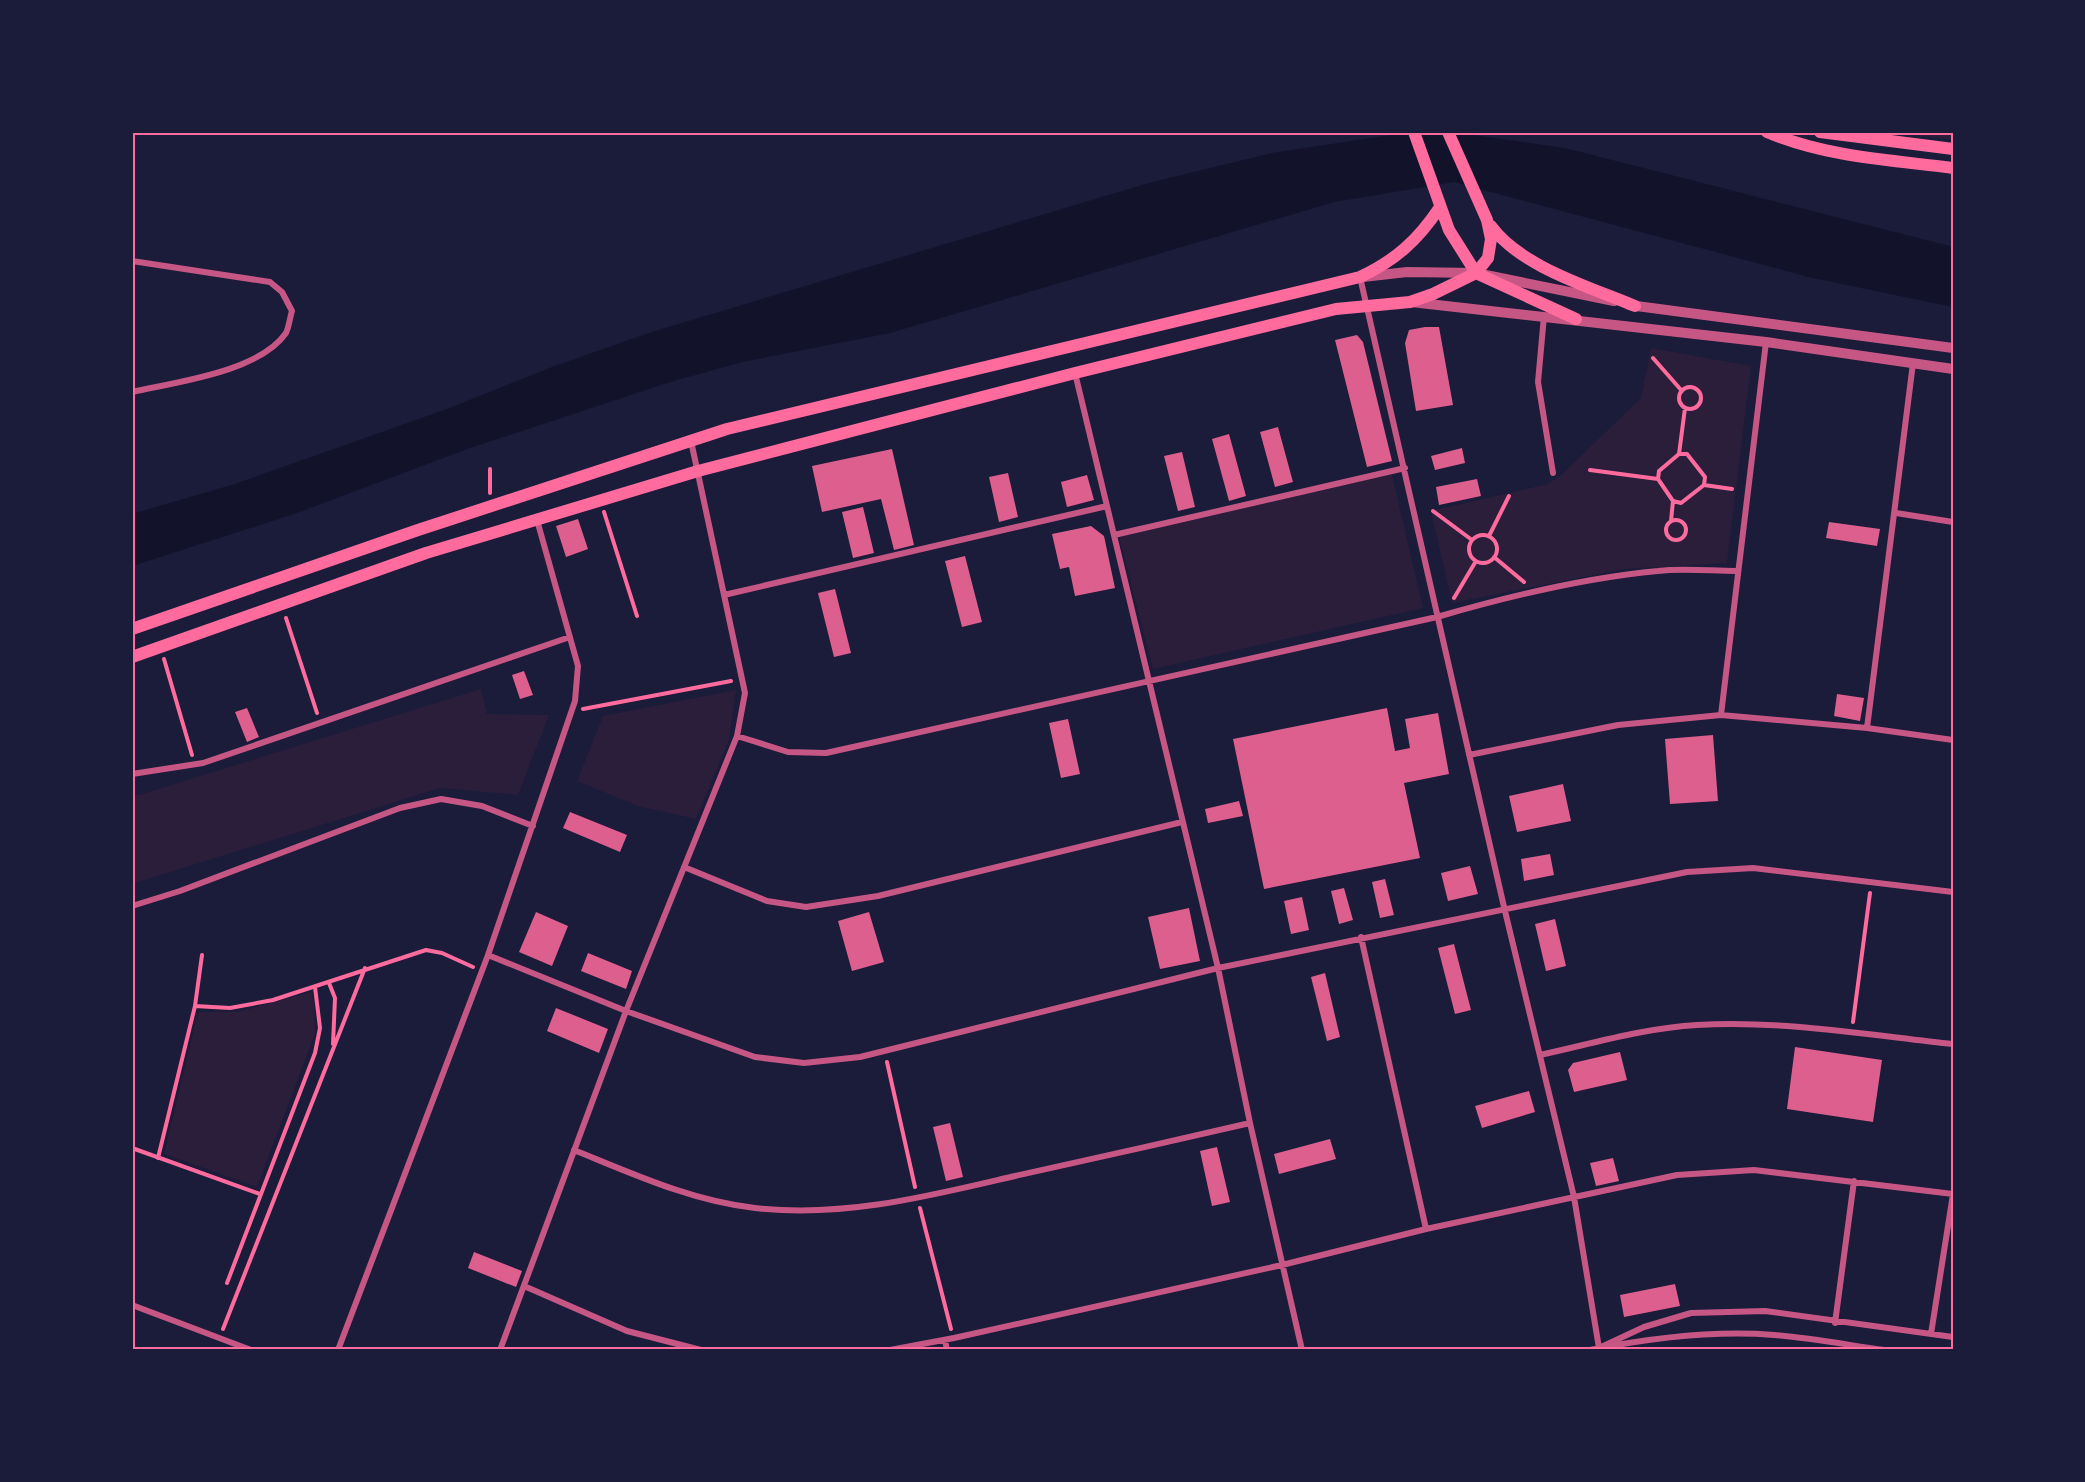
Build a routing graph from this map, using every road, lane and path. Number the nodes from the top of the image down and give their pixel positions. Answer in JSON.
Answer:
{"nodes":[{"id":1,"x":1414,"y":132,"type":"edge"},
{"id":2,"x":1448,"y":132,"type":"edge"},
{"id":3,"x":1767,"y":132,"type":"edge"},
{"id":4,"x":1820,"y":132,"type":"edge"},
{"id":5,"x":1876,"y":136,"type":"edge"},
{"id":6,"x":1953,"y":148,"type":"edge"},
{"id":7,"x":1953,"y":168,"type":"edge"},
{"id":8,"x":1440,"y":207,"type":"junction"},
{"id":9,"x":1487,"y":220,"type":"junction"},
{"id":10,"x":132,"y":261,"type":"edge"},
{"id":11,"x":1476,"y":273,"type":"junction"},
{"id":12,"x":1360,"y":277,"type":"junction"},
{"id":13,"x":1410,"y":302,"type":"junction"},
{"id":14,"x":1367,"y":305,"type":"junction"},
{"id":15,"x":1635,"y":306,"type":"junction"},
{"id":16,"x":1544,"y":316,"type":"junction"},
{"id":17,"x":1576,"y":319,"type":"junction"},
{"id":18,"x":1766,"y":342,"type":"junction"},
{"id":19,"x":1953,"y":348,"type":"edge"},
{"id":20,"x":1653,"y":358,"type":"dead end"},
{"id":21,"x":1913,"y":363,"type":"junction"},
{"id":22,"x":1953,"y":369,"type":"edge"},
{"id":23,"x":1075,"y":373,"type":"junction"},
{"id":24,"x":1682,"y":391,"type":"junction"},
{"id":25,"x":132,"y":392,"type":"edge"},
{"id":26,"x":1685,"y":408,"type":"junction"},
{"id":27,"x":691,"y":441,"type":"junction"},
{"id":28,"x":1679,"y":454,"type":"junction"},
{"id":29,"x":1405,"y":468,"type":"junction"},
{"id":30,"x":490,"y":469,"type":"dead end"},
{"id":31,"x":1590,"y":470,"type":"dead end"},
{"id":32,"x":698,"y":471,"type":"junction"},
{"id":33,"x":1553,"y":473,"type":"dead end"},
{"id":34,"x":1658,"y":479,"type":"junction"},
{"id":35,"x":1704,"y":485,"type":"junction"},
{"id":36,"x":489,"y":487,"type":"dead end"},
{"id":37,"x":1732,"y":489,"type":"dead end"},
{"id":38,"x":1509,"y":496,"type":"dead end"},
{"id":39,"x":601,"y":500,"type":"junction"},
{"id":40,"x":1673,"y":501,"type":"junction"},
{"id":41,"x":1107,"y":506,"type":"junction"},
{"id":42,"x":1433,"y":511,"type":"dead end"},
{"id":43,"x":1896,"y":513,"type":"junction"},
{"id":44,"x":537,"y":520,"type":"junction"},
{"id":45,"x":1671,"y":522,"type":"junction"},
{"id":46,"x":1953,"y":522,"type":"edge"},
{"id":47,"x":1114,"y":535,"type":"junction"},
{"id":48,"x":1489,"y":536,"type":"junction"},
{"id":49,"x":1472,"y":540,"type":"junction"},
{"id":50,"x":1494,"y":557,"type":"junction"},
{"id":51,"x":1476,"y":561,"type":"junction"},
{"id":52,"x":1736,"y":571,"type":"junction"},
{"id":53,"x":1528,"y":585,"type":"dead end"},
{"id":54,"x":724,"y":595,"type":"junction"},
{"id":55,"x":1454,"y":598,"type":"dead end"},
{"id":56,"x":282,"y":604,"type":"junction"},
{"id":57,"x":637,"y":616,"type":"dead end"},
{"id":58,"x":1437,"y":617,"type":"junction"},
{"id":59,"x":132,"y":629,"type":"edge"},
{"id":60,"x":570,"y":637,"type":"junction"},
{"id":61,"x":161,"y":647,"type":"junction"},
{"id":62,"x":132,"y":657,"type":"edge"},
{"id":63,"x":1148,"y":681,"type":"junction"},
{"id":64,"x":745,"y":693,"type":"junction"},
{"id":65,"x":572,"y":711,"type":"junction"},
{"id":66,"x":1721,"y":715,"type":"junction"},
{"id":67,"x":321,"y":723,"type":"junction"},
{"id":68,"x":1867,"y":728,"type":"junction"},
{"id":69,"x":737,"y":736,"type":"junction"},
{"id":70,"x":1953,"y":740,"type":"edge"},
{"id":71,"x":1469,"y":755,"type":"junction"},
{"id":72,"x":195,"y":764,"type":"junction"},
{"id":73,"x":132,"y":774,"type":"edge"},
{"id":74,"x":1182,"y":822,"type":"junction"},
{"id":75,"x":532,"y":826,"type":"junction"},
{"id":76,"x":684,"y":867,"type":"junction"},
{"id":77,"x":1872,"y":880,"type":"junction"},
{"id":78,"x":1953,"y":892,"type":"edge"},
{"id":79,"x":132,"y":906,"type":"edge"},
{"id":80,"x":1504,"y":907,"type":"junction"},
{"id":81,"x":1361,"y":938,"type":"junction"},
{"id":82,"x":488,"y":955,"type":"junction"},
{"id":83,"x":202,"y":956,"type":"dead end"},
{"id":84,"x":365,"y":968,"type":"junction"},
{"id":85,"x":1218,"y":968,"type":"junction"},
{"id":86,"x":482,"y":971,"type":"junction"},
{"id":87,"x":329,"y":983,"type":"junction"},
{"id":88,"x":315,"y":987,"type":"junction"},
{"id":89,"x":195,"y":1006,"type":"junction"},
{"id":90,"x":626,"y":1011,"type":"junction"},
{"id":91,"x":1851,"y":1033,"type":"junction"},
{"id":92,"x":1953,"y":1044,"type":"edge"},
{"id":93,"x":333,"y":1048,"type":"junction"},
{"id":94,"x":884,"y":1051,"type":"junction"},
{"id":95,"x":1539,"y":1055,"type":"junction"},
{"id":96,"x":1250,"y":1123,"type":"junction"},
{"id":97,"x":132,"y":1148,"type":"edge"},
{"id":98,"x":574,"y":1150,"type":"junction"},
{"id":99,"x":158,"y":1158,"type":"junction"},
{"id":100,"x":1854,"y":1181,"type":"junction"},
{"id":101,"x":260,"y":1194,"type":"junction"},
{"id":102,"x":1953,"y":1194,"type":"edge"},
{"id":103,"x":1574,"y":1197,"type":"junction"},
{"id":104,"x":918,"y":1198,"type":"junction"},
{"id":105,"x":1426,"y":1229,"type":"junction"},
{"id":106,"x":1282,"y":1265,"type":"junction"},
{"id":107,"x":227,"y":1283,"type":"dead end"},
{"id":108,"x":524,"y":1286,"type":"junction"},
{"id":109,"x":132,"y":1305,"type":"edge"},
{"id":110,"x":1835,"y":1323,"type":"junction"},
{"id":111,"x":1931,"y":1334,"type":"junction"},
{"id":112,"x":1953,"y":1337,"type":"edge"},
{"id":113,"x":219,"y":1338,"type":"junction"},
{"id":114,"x":954,"y":1338,"type":"junction"},
{"id":115,"x":945,"y":1340,"type":"junction"},
{"id":116,"x":1599,"y":1348,"type":"junction"},
{"id":117,"x":251,"y":1350,"type":"edge"},
{"id":118,"x":338,"y":1350,"type":"edge"},
{"id":119,"x":500,"y":1350,"type":"edge"},
{"id":120,"x":701,"y":1350,"type":"edge"},
{"id":121,"x":890,"y":1350,"type":"edge"},
{"id":122,"x":947,"y":1350,"type":"edge"},
{"id":123,"x":1302,"y":1350,"type":"edge"},
{"id":124,"x":1590,"y":1350,"type":"edge"},
{"id":125,"x":1884,"y":1350,"type":"edge"}],
"edges":[{"from":1,"to":8,"type":"main road"},
{"from":2,"to":9,"type":"main road"},
{"from":3,"to":7,"type":"main road"},
{"from":4,"to":5,"type":"main road"},
{"from":5,"to":6,"type":"main road"},
{"from":8,"to":11,"type":"main road"},
{"from":8,"to":12,"type":"main road"},
{"from":9,"to":11,"type":"main road"},
{"from":9,"to":15,"type":"main road"},
{"from":10,"to":25,"type":"street"},
{"from":11,"to":12,"type":"street"},
{"from":11,"to":13,"type":"main road"},
{"from":11,"to":15,"type":"street"},
{"from":11,"to":17,"type":"main road"},
{"from":12,"to":14,"type":"street"},
{"from":12,"to":27,"type":"main road"},
{"from":13,"to":14,"type":"main road"},
{"from":13,"to":16,"type":"street"},
{"from":14,"to":23,"type":"main road"},
{"from":14,"to":29,"type":"street"},
{"from":15,"to":19,"type":"street"},
{"from":16,"to":17,"type":"street"},
{"from":16,"to":33,"type":"street"},
{"from":17,"to":18,"type":"street"},
{"from":18,"to":21,"type":"street"},
{"from":18,"to":52,"type":"street"},
{"from":20,"to":24,"type":"path"},
{"from":21,"to":22,"type":"street"},
{"from":21,"to":43,"type":"street"},
{"from":23,"to":32,"type":"main road"},
{"from":23,"to":41,"type":"street"},
{"from":24,"to":26,"type":"path"},
{"from":24,"to":26,"type":"path"},
{"from":26,"to":28,"type":"path"},
{"from":27,"to":32,"type":"street"},
{"from":27,"to":59,"type":"main road"},
{"from":28,"to":34,"type":"path"},
{"from":28,"to":35,"type":"path"},
{"from":29,"to":47,"type":"street"},
{"from":29,"to":58,"type":"street"},
{"from":30,"to":36,"type":"path"},
{"from":31,"to":34,"type":"path"},
{"from":32,"to":39,"type":"main road"},
{"from":32,"to":54,"type":"street"},
{"from":34,"to":40,"type":"path"},
{"from":35,"to":37,"type":"path"},
{"from":35,"to":40,"type":"path"},
{"from":38,"to":48,"type":"path"},
{"from":39,"to":44,"type":"main road"},
{"from":39,"to":57,"type":"path"},
{"from":40,"to":45,"type":"path"},
{"from":41,"to":47,"type":"street"},
{"from":41,"to":54,"type":"street"},
{"from":42,"to":49,"type":"path"},
{"from":43,"to":46,"type":"street"},
{"from":43,"to":68,"type":"street"},
{"from":44,"to":56,"type":"main road"},
{"from":44,"to":60,"type":"street"},
{"from":45,"to":45,"type":"path"},
{"from":47,"to":63,"type":"street"},
{"from":48,"to":49,"type":"path"},
{"from":48,"to":50,"type":"path"},
{"from":49,"to":51,"type":"path"},
{"from":50,"to":51,"type":"path"},
{"from":50,"to":53,"type":"path"},
{"from":51,"to":55,"type":"path"},
{"from":52,"to":58,"type":"street"},
{"from":52,"to":66,"type":"street"},
{"from":54,"to":64,"type":"street"},
{"from":56,"to":61,"type":"main road"},
{"from":56,"to":67,"type":"path"},
{"from":58,"to":63,"type":"street"},
{"from":58,"to":71,"type":"street"},
{"from":60,"to":65,"type":"street"},
{"from":60,"to":67,"type":"street"},
{"from":61,"to":62,"type":"main road"},
{"from":61,"to":72,"type":"path"},
{"from":63,"to":69,"type":"street"},
{"from":63,"to":74,"type":"street"},
{"from":64,"to":65,"type":"path"},
{"from":64,"to":69,"type":"street"},
{"from":65,"to":75,"type":"street"},
{"from":66,"to":68,"type":"street"},
{"from":66,"to":71,"type":"street"},
{"from":67,"to":72,"type":"street"},
{"from":68,"to":70,"type":"street"},
{"from":69,"to":76,"type":"street"},
{"from":71,"to":80,"type":"street"},
{"from":72,"to":73,"type":"street"},
{"from":74,"to":76,"type":"street"},
{"from":74,"to":85,"type":"street"},
{"from":75,"to":79,"type":"street"},
{"from":75,"to":82,"type":"street"},
{"from":76,"to":90,"type":"street"},
{"from":77,"to":78,"type":"street"},
{"from":77,"to":80,"type":"street"},
{"from":77,"to":91,"type":"path"},
{"from":80,"to":81,"type":"street"},
{"from":80,"to":95,"type":"street"},
{"from":81,"to":85,"type":"street"},
{"from":81,"to":105,"type":"street"},
{"from":82,"to":86,"type":"street"},
{"from":82,"to":90,"type":"street"},
{"from":83,"to":89,"type":"path"},
{"from":84,"to":86,"type":"path"},
{"from":84,"to":87,"type":"path"},
{"from":84,"to":93,"type":"path"},
{"from":85,"to":94,"type":"street"},
{"from":85,"to":96,"type":"street"},
{"from":86,"to":118,"type":"street"},
{"from":87,"to":88,"type":"path"},
{"from":87,"to":93,"type":"path"},
{"from":88,"to":89,"type":"path"},
{"from":88,"to":101,"type":"path"},
{"from":89,"to":99,"type":"path"},
{"from":90,"to":94,"type":"street"},
{"from":90,"to":98,"type":"street"},
{"from":91,"to":92,"type":"street"},
{"from":91,"to":95,"type":"street"},
{"from":93,"to":113,"type":"path"},
{"from":94,"to":104,"type":"path"},
{"from":95,"to":103,"type":"street"},
{"from":96,"to":104,"type":"street"},
{"from":96,"to":106,"type":"street"},
{"from":97,"to":99,"type":"path"},
{"from":98,"to":104,"type":"street"},
{"from":98,"to":108,"type":"street"},
{"from":99,"to":101,"type":"path"},
{"from":100,"to":102,"type":"street"},
{"from":100,"to":103,"type":"street"},
{"from":100,"to":110,"type":"street"},
{"from":101,"to":107,"type":"path"},
{"from":102,"to":111,"type":"street"},
{"from":103,"to":105,"type":"street"},
{"from":103,"to":116,"type":"street"},
{"from":104,"to":114,"type":"path"},
{"from":105,"to":106,"type":"street"},
{"from":106,"to":114,"type":"street"},
{"from":106,"to":123,"type":"street"},
{"from":108,"to":119,"type":"street"},
{"from":108,"to":120,"type":"street"},
{"from":109,"to":113,"type":"street"},
{"from":110,"to":111,"type":"street"},
{"from":110,"to":116,"type":"street"},
{"from":111,"to":112,"type":"street"},
{"from":113,"to":117,"type":"street"},
{"from":114,"to":115,"type":"street"},
{"from":115,"to":121,"type":"street"},
{"from":115,"to":122,"type":"street"},
{"from":116,"to":124,"type":"street"},
{"from":116,"to":125,"type":"street"}]}
